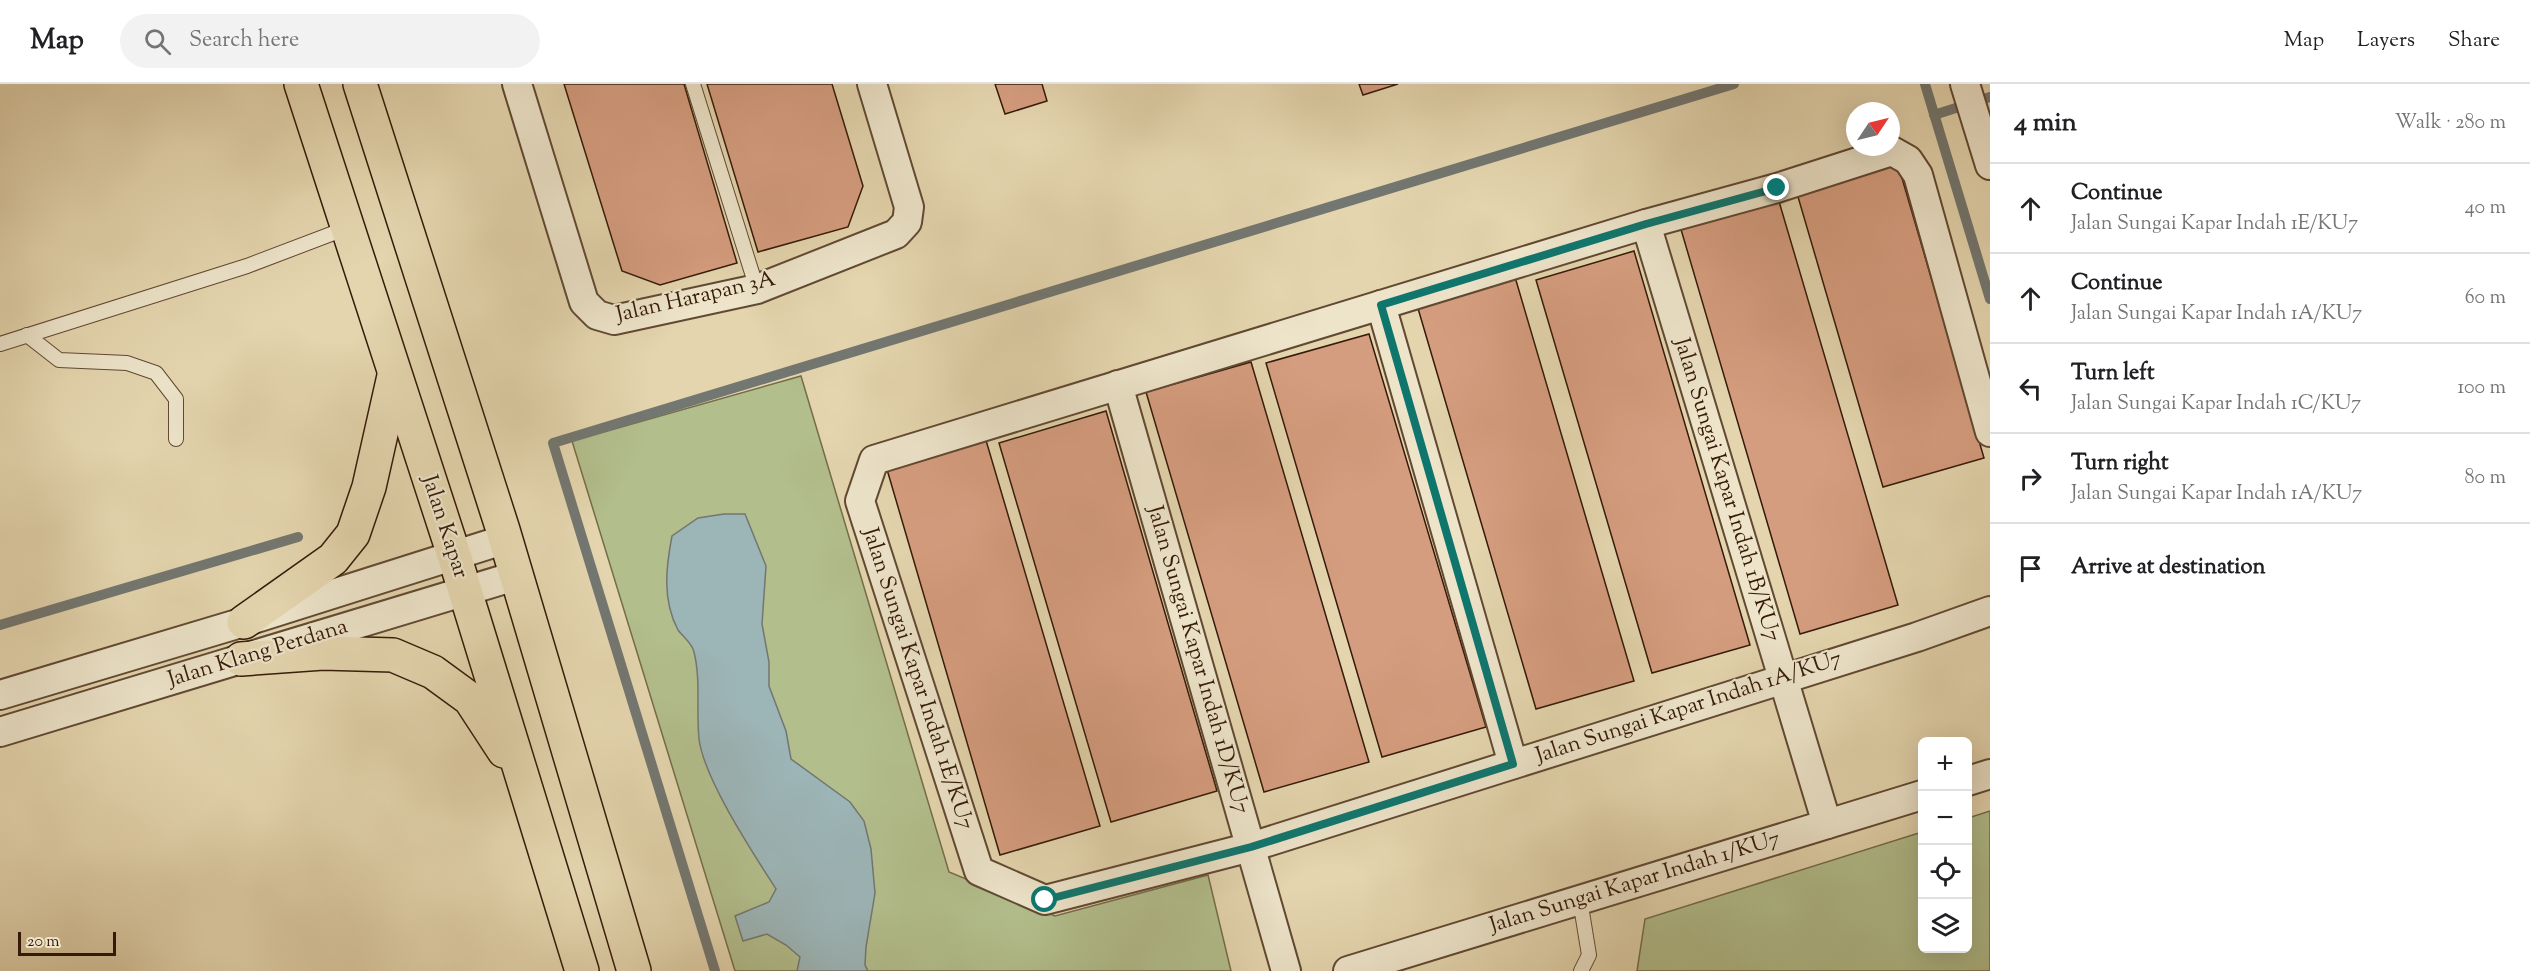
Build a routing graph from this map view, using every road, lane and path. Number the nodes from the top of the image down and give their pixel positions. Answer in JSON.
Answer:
{"nodes":[{"id":1,"x":301,"y":84,"type":"edge"},
{"id":2,"x":360,"y":84,"type":"edge"},
{"id":3,"x":517,"y":84,"type":"edge"},
{"id":4,"x":693,"y":84,"type":"edge"},
{"id":5,"x":872,"y":84,"type":"edge"},
{"id":6,"x":1965,"y":84,"type":"edge"},
{"id":7,"x":1986,"y":152,"type":"edge"},
{"id":8,"x":1646,"y":224,"type":"junction"},
{"id":9,"x":347,"y":228,"type":"junction"},
{"id":10,"x":757,"y":289,"type":"junction"},
{"id":11,"x":1381,"y":305,"type":"junction"},
{"id":12,"x":27,"y":335,"type":"junction"},
{"id":13,"x":0,"y":344,"type":"edge"},
{"id":14,"x":394,"y":374,"type":"junction"},
{"id":15,"x":1118,"y":385,"type":"junction"},
{"id":16,"x":1990,"y":432,"type":"edge"},
{"id":17,"x":176,"y":439,"type":"dead end"},
{"id":18,"x":506,"y":539,"type":"junction"},
{"id":19,"x":454,"y":555,"type":"junction"},
{"id":20,"x":515,"y":576,"type":"junction"},
{"id":21,"x":465,"y":592,"type":"junction"},
{"id":22,"x":1990,"y":611,"type":"edge"},
{"id":23,"x":244,"y":622,"type":"junction"},
{"id":24,"x":241,"y":659,"type":"junction"},
{"id":25,"x":1783,"y":679,"type":"junction"},
{"id":26,"x":0,"y":695,"type":"edge"},
{"id":27,"x":0,"y":732,"type":"edge"},
{"id":28,"x":1513,"y":764,"type":"junction"},
{"id":29,"x":1990,"y":774,"type":"edge"},
{"id":30,"x":1972,"y":780,"type":"edge"},
{"id":31,"x":526,"y":786,"type":"junction"},
{"id":32,"x":1918,"y":797,"type":"edge"},
{"id":33,"x":1827,"y":824,"type":"junction"},
{"id":34,"x":1251,"y":847,"type":"junction"},
{"id":35,"x":1580,"y":900,"type":"junction"},
{"id":36,"x":582,"y":971,"type":"edge"},
{"id":37,"x":634,"y":971,"type":"edge"},
{"id":38,"x":1286,"y":971,"type":"edge"},
{"id":39,"x":1348,"y":971,"type":"edge"},
{"id":40,"x":1581,"y":971,"type":"edge"}],
"edges":[{"from":1,"to":9,"type":"highway","name":"Jalan Kapar"},
{"from":2,"to":18,"type":"highway"},
{"from":3,"to":10,"type":"street","name":"Jalan Harapan 3A"},
{"from":4,"to":10,"type":"lane"},
{"from":5,"to":10,"type":"street","name":"Jalan Harapan 3A"},
{"from":6,"to":7,"type":"street"},
{"from":8,"to":11,"type":"street"},
{"from":8,"to":16,"type":"street"},
{"from":8,"to":25,"type":"street","name":"Jalan Sungai Kapar Indah 1B/KU7"},
{"from":9,"to":12,"type":"lane"},
{"from":9,"to":14,"type":"highway","name":"Jalan Kapar"},
{"from":11,"to":15,"type":"street"},
{"from":11,"to":28,"type":"street"},
{"from":12,"to":13,"type":"lane"},
{"from":12,"to":17,"type":"lane"},
{"from":14,"to":19,"type":"highway","name":"Jalan Kapar"},
{"from":14,"to":23,"type":"highway"},
{"from":15,"to":34,"type":"street","name":"Jalan Sungai Kapar Indah 1D/KU7"},
{"from":15,"to":34,"type":"street","name":"Jalan Sungai Kapar Indah 1E/KU7"},
{"from":18,"to":19,"type":"street","name":"Jalan Klang Perdana"},
{"from":18,"to":20,"type":"highway"},
{"from":19,"to":21,"type":"highway","name":"Jalan Kapar"},
{"from":19,"to":23,"type":"street","name":"Jalan Klang Perdana"},
{"from":20,"to":21,"type":"street","name":"Jalan Klang Perdana"},
{"from":20,"to":37,"type":"highway"},
{"from":21,"to":24,"type":"street","name":"Jalan Klang Perdana"},
{"from":21,"to":31,"type":"highway","name":"Jalan Kapar"},
{"from":22,"to":25,"type":"street","name":"Jalan Sungai Kapar Indah 1A/KU7"},
{"from":23,"to":26,"type":"street","name":"Jalan Klang Perdana"},
{"from":24,"to":27,"type":"street","name":"Jalan Klang Perdana"},
{"from":24,"to":31,"type":"highway"},
{"from":25,"to":28,"type":"street","name":"Jalan Sungai Kapar Indah 1A/KU7"},
{"from":25,"to":33,"type":"street","name":"Jalan Sungai Kapar Indah 1B/KU7"},
{"from":28,"to":34,"type":"street","name":"Jalan Sungai Kapar Indah 1A/KU7"},
{"from":29,"to":30,"type":"street"},
{"from":31,"to":36,"type":"highway","name":"Jalan Kapar"},
{"from":32,"to":33,"type":"street","name":"Jalan Sungai Kapar Indah 1/KU7"},
{"from":33,"to":35,"type":"street","name":"Jalan Sungai Kapar Indah 1/KU7"},
{"from":34,"to":38,"type":"street","name":"Jalan Sungai Kapar Indah 1D/KU7"},
{"from":35,"to":39,"type":"street","name":"Jalan Sungai Kapar Indah 1/KU7"},
{"from":35,"to":40,"type":"lane"}]}
